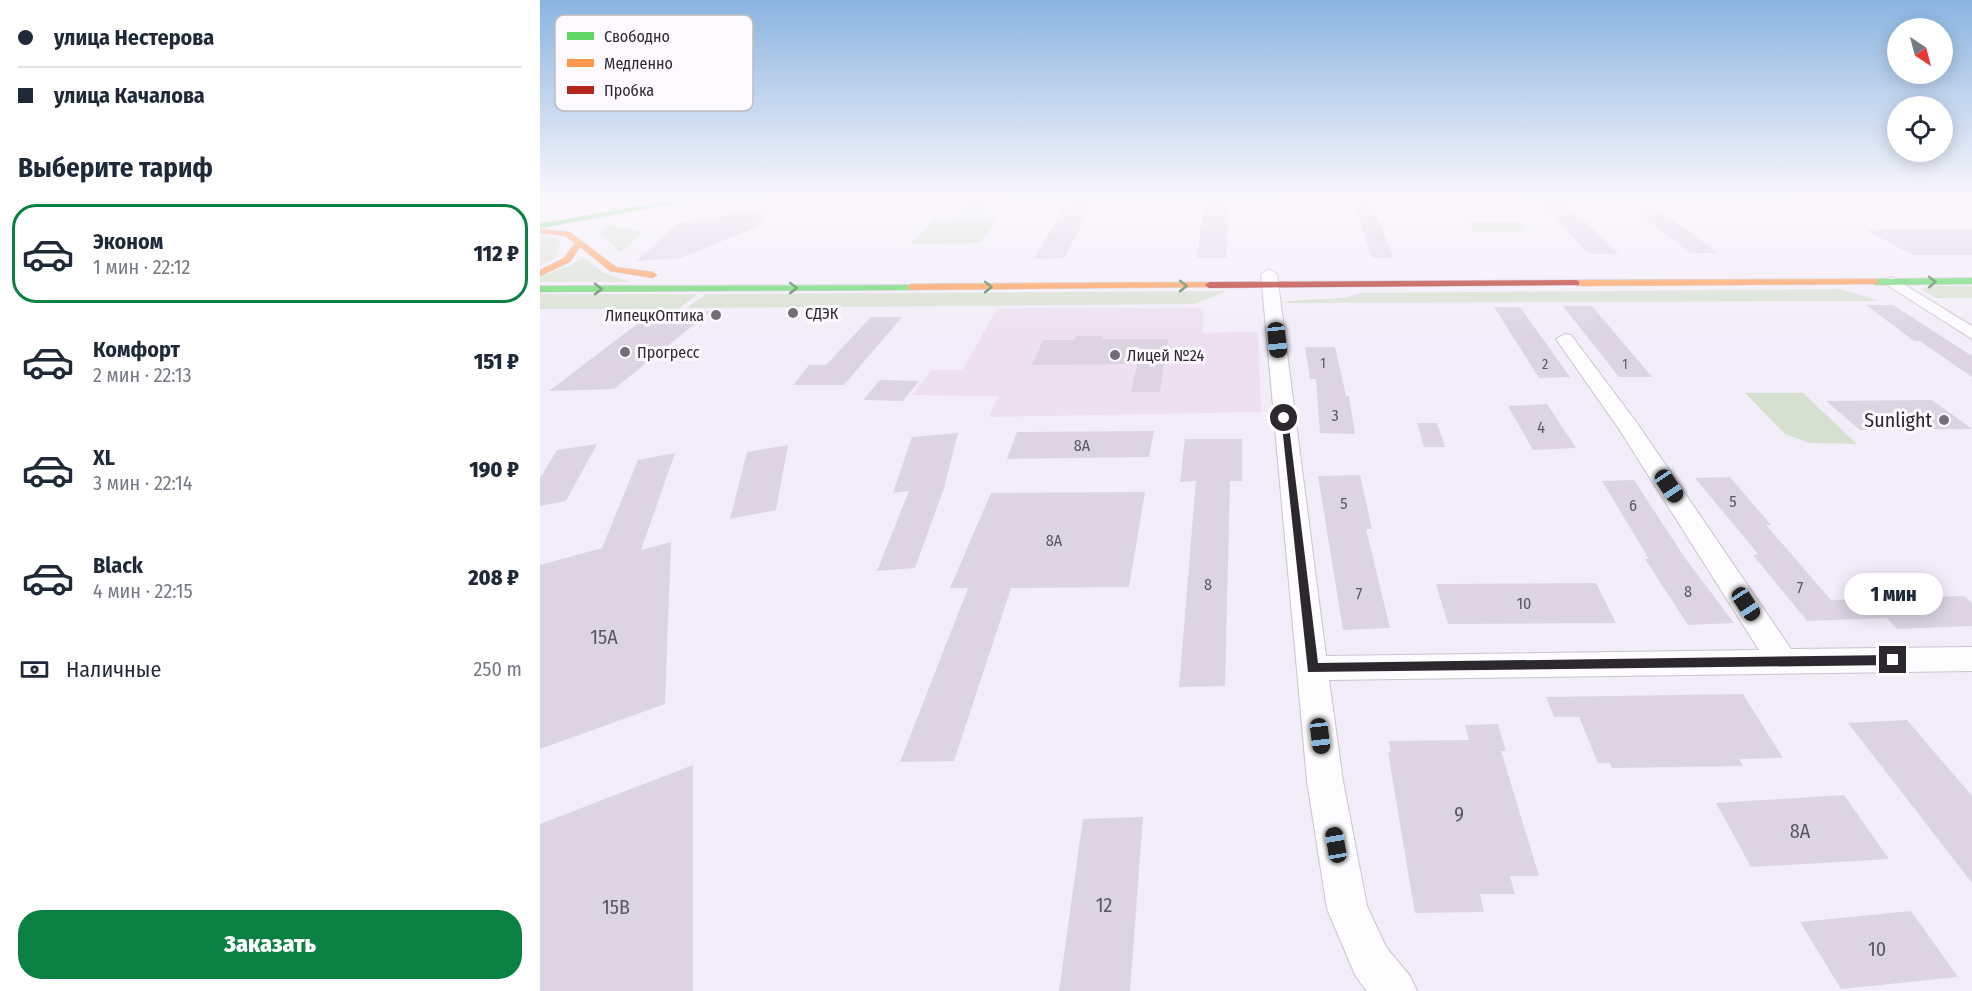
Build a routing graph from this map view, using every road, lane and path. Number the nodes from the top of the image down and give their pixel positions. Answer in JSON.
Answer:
{"nodes":[{"id":1,"x":579,"y":242,"type":"joint"},
{"id":2,"x":1972,"y":270,"type":"edge"},
{"id":3,"x":540,"y":273,"type":"edge"},
{"id":4,"x":1270,"y":279,"type":"junction"},
{"id":5,"x":1972,"y":281,"type":"edge"},
{"id":6,"x":1892,"y":282,"type":"junction"},
{"id":7,"x":540,"y":289,"type":"edge"},
{"id":8,"x":1972,"y":334,"type":"edge"},
{"id":9,"x":1565,"y":339,"type":"dead end"},
{"id":10,"x":1972,"y":659,"type":"edge"},
{"id":11,"x":1783,"y":662,"type":"junction"},
{"id":12,"x":1312,"y":668,"type":"junction"},
{"id":13,"x":1395,"y":991,"type":"edge"}],
"edges":[{"from":1,"to":3,"type":"main road"},
{"from":1,"to":4,"type":"main road"},
{"from":2,"to":4,"type":"main road"},
{"from":4,"to":6,"type":"main road"},
{"from":7,"to":4,"type":"main road","one_way":true},
{"from":4,"to":12,"type":"street"},
{"from":6,"to":5,"type":"main road","one_way":true},
{"from":6,"to":8,"type":"street"},
{"from":9,"to":11,"type":"street"},
{"from":10,"to":11,"type":"street"},
{"from":11,"to":12,"type":"street"},
{"from":12,"to":13,"type":"street"}]}
